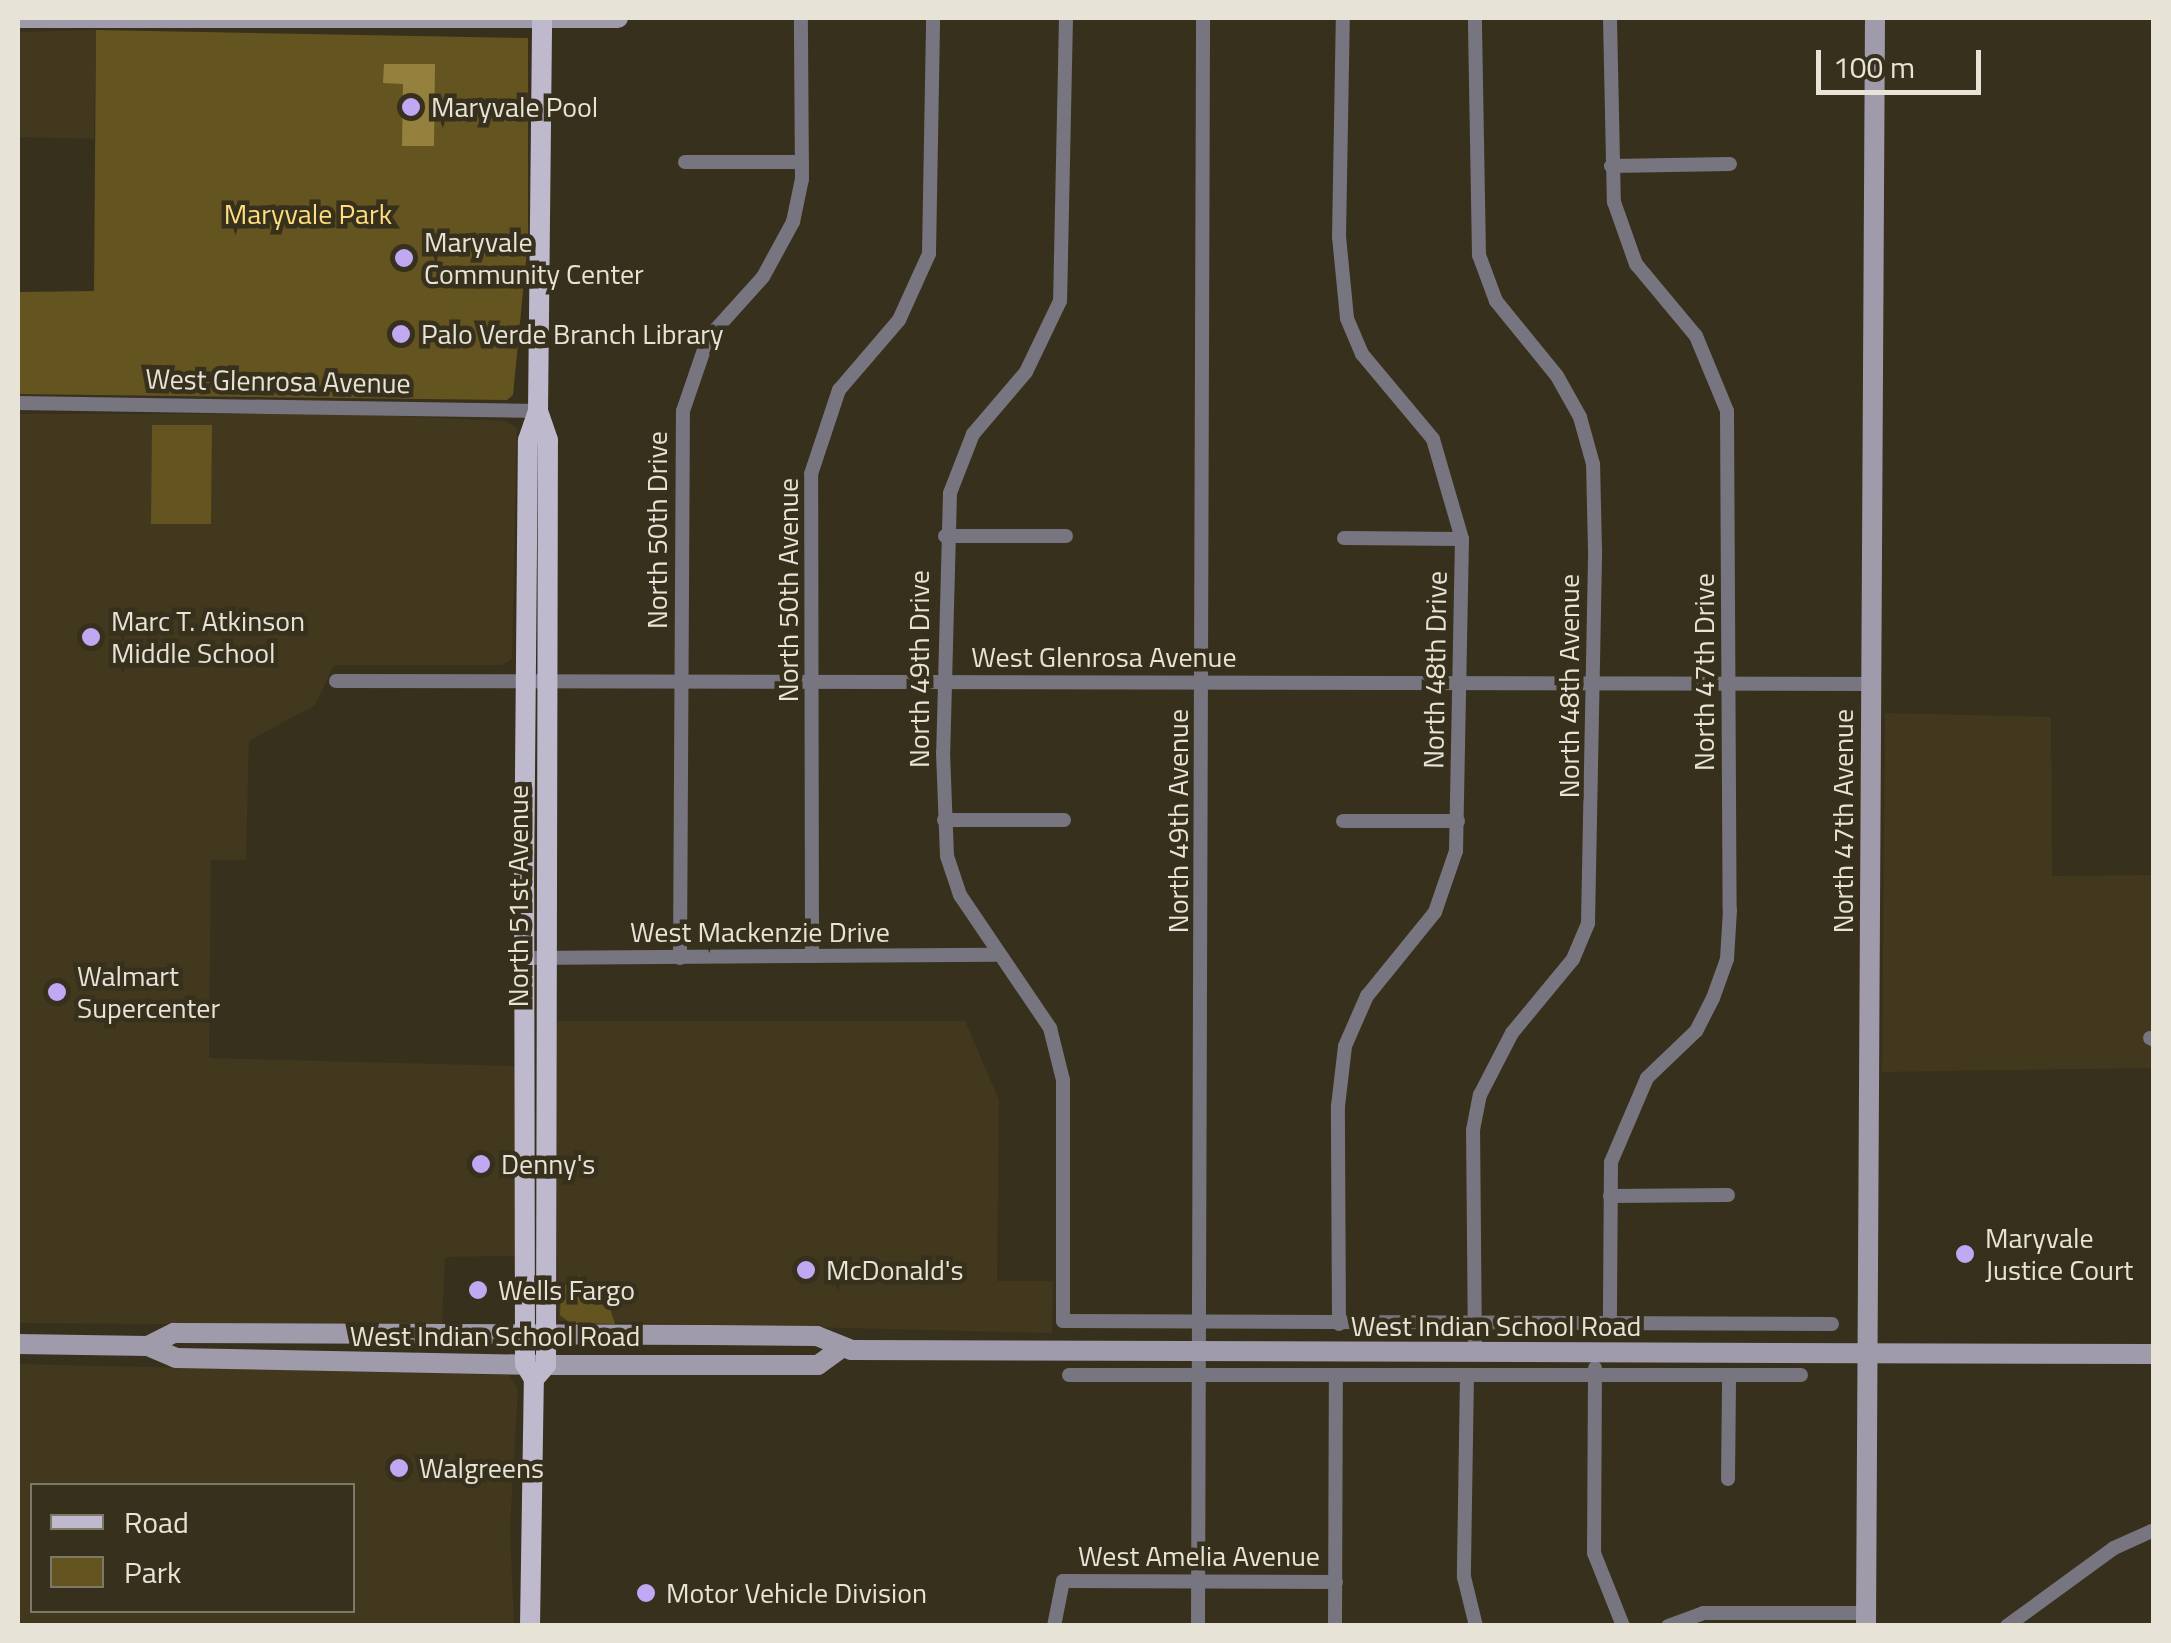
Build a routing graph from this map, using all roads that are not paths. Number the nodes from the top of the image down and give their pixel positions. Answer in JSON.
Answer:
{"nodes":[{"id":1,"x":18,"y":18,"type":"edge"},
{"id":2,"x":618,"y":18,"type":"edge"},
{"id":3,"x":801,"y":18,"type":"edge"},
{"id":4,"x":933,"y":18,"type":"edge"},
{"id":5,"x":1066,"y":18,"type":"edge"},
{"id":6,"x":1203,"y":18,"type":"edge"},
{"id":7,"x":1342,"y":18,"type":"edge"},
{"id":8,"x":1475,"y":18,"type":"edge"},
{"id":9,"x":1610,"y":18,"type":"edge"},
{"id":10,"x":1875,"y":18,"type":"edge"},
{"id":11,"x":542,"y":20,"type":"edge"},
{"id":12,"x":685,"y":162,"type":"dead end"},
{"id":13,"x":802,"y":162,"type":"junction"},
{"id":14,"x":1730,"y":164,"type":"dead end"},
{"id":15,"x":1611,"y":166,"type":"junction"},
{"id":16,"x":18,"y":403,"type":"edge"},
{"id":17,"x":538,"y":411,"type":"junction"},
{"id":18,"x":944,"y":536,"type":"junction"},
{"id":19,"x":1066,"y":536,"type":"dead end"},
{"id":20,"x":1344,"y":538,"type":"dead end"},
{"id":21,"x":1462,"y":539,"type":"junction"},
{"id":22,"x":336,"y":680,"type":"dead end"},
{"id":23,"x":536,"y":680,"type":"junction"},
{"id":24,"x":682,"y":681,"type":"junction"},
{"id":25,"x":814,"y":681,"type":"junction"},
{"id":26,"x":945,"y":682,"type":"junction"},
{"id":27,"x":1204,"y":682,"type":"junction"},
{"id":28,"x":1460,"y":683,"type":"junction"},
{"id":29,"x":1594,"y":684,"type":"junction"},
{"id":30,"x":1729,"y":684,"type":"junction"},
{"id":31,"x":1871,"y":684,"type":"junction"},
{"id":32,"x":944,"y":820,"type":"junction"},
{"id":33,"x":1064,"y":820,"type":"dead end"},
{"id":34,"x":1343,"y":821,"type":"dead end"},
{"id":35,"x":1458,"y":821,"type":"junction"},
{"id":36,"x":996,"y":955,"type":"junction"},
{"id":37,"x":812,"y":956,"type":"junction"},
{"id":38,"x":524,"y":958,"type":"junction"},
{"id":39,"x":546,"y":958,"type":"junction"},
{"id":40,"x":680,"y":958,"type":"junction"},
{"id":41,"x":1728,"y":1195,"type":"dead end"},
{"id":42,"x":1610,"y":1196,"type":"junction"},
{"id":43,"x":1063,"y":1321,"type":"joint"},
{"id":44,"x":1200,"y":1324,"type":"junction"},
{"id":45,"x":1339,"y":1324,"type":"junction"},
{"id":46,"x":1474,"y":1324,"type":"junction"},
{"id":47,"x":1610,"y":1324,"type":"junction"},
{"id":48,"x":1832,"y":1324,"type":"dead end"},
{"id":49,"x":535,"y":1336,"type":"junction"},
{"id":50,"x":18,"y":1344,"type":"edge"},
{"id":51,"x":148,"y":1346,"type":"junction"},
{"id":52,"x":839,"y":1350,"type":"junction"},
{"id":53,"x":1474,"y":1353,"type":"junction"},
{"id":54,"x":1595,"y":1353,"type":"junction"},
{"id":55,"x":1866,"y":1354,"type":"junction"},
{"id":56,"x":2154,"y":1354,"type":"edge"},
{"id":57,"x":1200,"y":1364,"type":"junction"},
{"id":58,"x":535,"y":1369,"type":"junction"},
{"id":59,"x":1069,"y":1375,"type":"dead end"},
{"id":60,"x":1336,"y":1375,"type":"junction"},
{"id":61,"x":1467,"y":1375,"type":"junction"},
{"id":62,"x":1595,"y":1375,"type":"junction"},
{"id":63,"x":1729,"y":1375,"type":"junction"},
{"id":64,"x":1801,"y":1375,"type":"dead end"},
{"id":65,"x":1728,"y":1479,"type":"dead end"},
{"id":66,"x":2154,"y":1530,"type":"edge"},
{"id":67,"x":1198,"y":1582,"type":"junction"},
{"id":68,"x":1336,"y":1582,"type":"junction"},
{"id":69,"x":1866,"y":1619,"type":"edge"},
{"id":70,"x":530,"y":1626,"type":"edge"},
{"id":71,"x":1054,"y":1626,"type":"edge"},
{"id":72,"x":1198,"y":1626,"type":"edge"},
{"id":73,"x":1335,"y":1626,"type":"edge"},
{"id":74,"x":1476,"y":1626,"type":"edge"},
{"id":75,"x":1623,"y":1626,"type":"edge"},
{"id":76,"x":1668,"y":1626,"type":"edge"},
{"id":77,"x":2006,"y":1626,"type":"edge"}],
"edges":[{"from":1,"to":11,"type":"main road"},
{"from":2,"to":11,"type":"main road"},
{"from":3,"to":13,"type":"street","name":"North 50th Drive"},
{"from":4,"to":25,"type":"street","name":"North 50th Avenue"},
{"from":5,"to":18,"type":"street","name":"North 49th Drive"},
{"from":6,"to":27,"type":"street","name":"North 49th Avenue"},
{"from":7,"to":21,"type":"street","name":"North 48th Drive"},
{"from":8,"to":29,"type":"street","name":"North 48th Avenue"},
{"from":9,"to":15,"type":"street","name":"North 47th Drive"},
{"from":10,"to":31,"type":"main road","name":"North 47th Avenue"},
{"from":11,"to":17,"type":"main road","name":"North 51st Avenue"},
{"from":12,"to":13,"type":"street"},
{"from":13,"to":24,"type":"street","name":"North 50th Drive"},
{"from":14,"to":15,"type":"street"},
{"from":15,"to":30,"type":"street","name":"North 47th Drive"},
{"from":16,"to":17,"type":"street","name":"West Glenrosa Avenue"},
{"from":17,"to":23,"type":"main road","name":"North 51st Avenue"},
{"from":18,"to":19,"type":"street"},
{"from":18,"to":26,"type":"street","name":"North 49th Drive"},
{"from":20,"to":21,"type":"street"},
{"from":21,"to":28,"type":"street","name":"North 48th Drive"},
{"from":22,"to":23,"type":"street","name":"West Glenrosa Avenue"},
{"from":23,"to":24,"type":"street","name":"West Glenrosa Avenue"},
{"from":23,"to":38,"type":"main road","name":"North 51st Avenue"},
{"from":23,"to":39,"type":"main road","name":"North 51st Avenue"},
{"from":24,"to":25,"type":"street","name":"West Glenrosa Avenue"},
{"from":24,"to":40,"type":"street","name":"North 50th Drive"},
{"from":25,"to":26,"type":"street","name":"West Glenrosa Avenue"},
{"from":25,"to":37,"type":"street","name":"North 50th Avenue"},
{"from":26,"to":27,"type":"street","name":"West Glenrosa Avenue"},
{"from":26,"to":32,"type":"street","name":"North 49th Drive"},
{"from":27,"to":28,"type":"street","name":"West Glenrosa Avenue"},
{"from":27,"to":44,"type":"street","name":"North 49th Avenue"},
{"from":28,"to":29,"type":"street","name":"West Glenrosa Avenue"},
{"from":28,"to":35,"type":"street","name":"North 48th Drive"},
{"from":29,"to":30,"type":"street","name":"West Glenrosa Avenue"},
{"from":29,"to":46,"type":"street","name":"North 48th Avenue"},
{"from":30,"to":31,"type":"street","name":"West Glenrosa Avenue"},
{"from":30,"to":42,"type":"street","name":"North 47th Drive"},
{"from":31,"to":55,"type":"main road","name":"North 47th Avenue"},
{"from":32,"to":33,"type":"street"},
{"from":32,"to":36,"type":"street","name":"North 49th Drive"},
{"from":34,"to":35,"type":"street"},
{"from":35,"to":45,"type":"street","name":"North 48th Drive"},
{"from":36,"to":37,"type":"street","name":"West Mackenzie Drive"},
{"from":36,"to":43,"type":"street","name":"North 49th Drive"},
{"from":37,"to":40,"type":"street","name":"West Mackenzie Drive"},
{"from":38,"to":39,"type":"street","name":"West Mackenzie Drive"},
{"from":38,"to":49,"type":"main road","name":"North 51st Avenue"},
{"from":39,"to":40,"type":"street","name":"West Mackenzie Drive"},
{"from":39,"to":49,"type":"main road","name":"North 51st Avenue"},
{"from":41,"to":42,"type":"street"},
{"from":42,"to":47,"type":"street","name":"North 47th Drive"},
{"from":43,"to":44,"type":"street","name":"West Indian School Road"},
{"from":44,"to":45,"type":"street","name":"West Indian School Road"},
{"from":44,"to":57,"type":"street","name":"North 49th Avenue"},
{"from":45,"to":46,"type":"street","name":"West Indian School Road"},
{"from":46,"to":47,"type":"street","name":"West Indian School Road"},
{"from":46,"to":53,"type":"street","name":"North 48th Avenue"},
{"from":47,"to":48,"type":"street","name":"West Indian School Road"},
{"from":49,"to":51,"type":"main road","name":"West Indian School Road"},
{"from":49,"to":52,"type":"main road","name":"West Indian School Road"},
{"from":49,"to":58,"type":"main road","name":"North 51st Avenue"},
{"from":50,"to":51,"type":"main road","name":"West Indian School Road"},
{"from":51,"to":58,"type":"main road","name":"West Indian School Road"},
{"from":52,"to":57,"type":"main road","name":"West Indian School Road"},
{"from":52,"to":58,"type":"main road","name":"West Indian School Road"},
{"from":53,"to":54,"type":"main road","name":"West Indian School Road"},
{"from":53,"to":57,"type":"main road","name":"West Indian School Road"},
{"from":54,"to":55,"type":"main road","name":"West Indian School Road"},
{"from":54,"to":62,"type":"street"},
{"from":55,"to":56,"type":"main road","name":"West Indian School Road"},
{"from":55,"to":69,"type":"main road","name":"North 47th Avenue"},
{"from":57,"to":59,"type":"street","name":"West Indian School Road"},
{"from":57,"to":60,"type":"street","name":"West Indian School Road"},
{"from":57,"to":67,"type":"street","name":"North 49th Avenue"},
{"from":58,"to":70,"type":"main road","name":"North 51st Avenue"},
{"from":60,"to":61,"type":"street","name":"West Indian School Road"},
{"from":60,"to":68,"type":"street"},
{"from":61,"to":62,"type":"street","name":"West Indian School Road"},
{"from":61,"to":74,"type":"street"},
{"from":62,"to":63,"type":"street","name":"West Indian School Road"},
{"from":62,"to":75,"type":"street"},
{"from":63,"to":64,"type":"street","name":"West Indian School Road"},
{"from":63,"to":65,"type":"street"},
{"from":66,"to":77,"type":"street"},
{"from":67,"to":68,"type":"street","name":"West Amelia Avenue"},
{"from":67,"to":71,"type":"street","name":"West Amelia Avenue"},
{"from":67,"to":72,"type":"street","name":"North 49th Avenue"},
{"from":68,"to":73,"type":"street"},
{"from":69,"to":76,"type":"street"}]}
